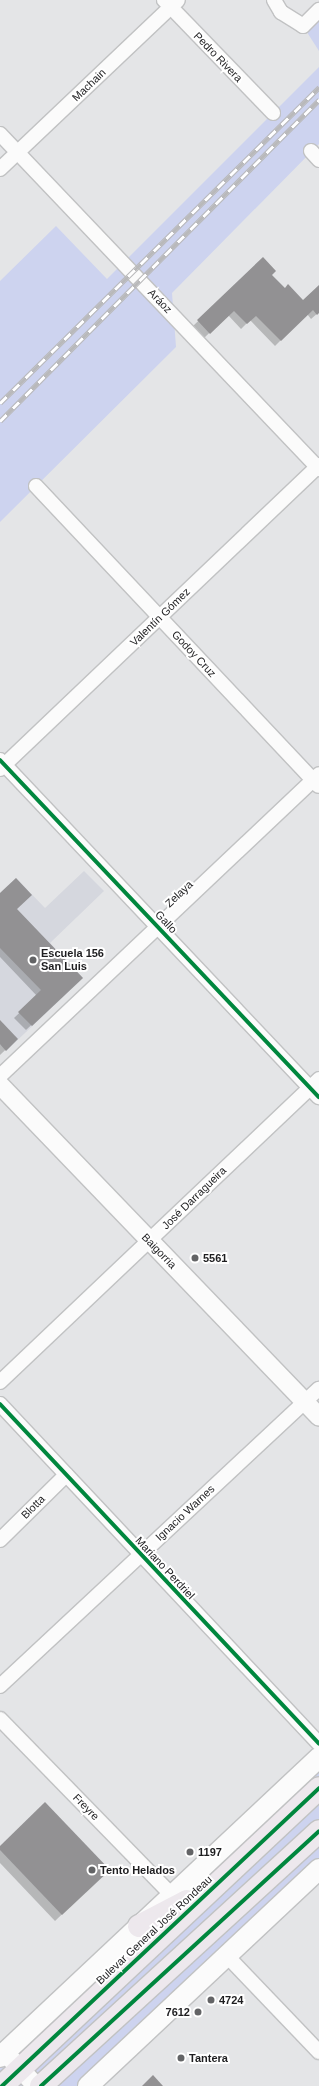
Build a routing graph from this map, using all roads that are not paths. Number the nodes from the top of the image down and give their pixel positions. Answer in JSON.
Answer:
{"nodes":[{"id":1,"x":274,"y":0,"type":"edge"},
{"id":2,"x":171,"y":2,"type":"edge"},
{"id":3,"x":319,"y":10,"type":"edge"},
{"id":4,"x":273,"y":113,"type":"dead end"},
{"id":5,"x":0,"y":134,"type":"edge"},
{"id":6,"x":18,"y":152,"type":"junction"},
{"id":7,"x":0,"y":170,"type":"edge"},
{"id":8,"x":318,"y":467,"type":"edge"},
{"id":9,"x":36,"y":486,"type":"dead end"},
{"id":10,"x":160,"y":617,"type":"junction"},
{"id":11,"x":2,"y":764,"type":"edge"},
{"id":12,"x":317,"y":780,"type":"edge"},
{"id":13,"x":158,"y":927,"type":"junction"},
{"id":14,"x":0,"y":1076,"type":"edge"},
{"id":15,"x":0,"y":1085,"type":"edge"},
{"id":16,"x":316,"y":1088,"type":"edge"},
{"id":17,"x":149,"y":1240,"type":"junction"},
{"id":18,"x":0,"y":1382,"type":"edge"},
{"id":19,"x":319,"y":1389,"type":"edge"},
{"id":20,"x":305,"y":1402,"type":"junction"},
{"id":21,"x":0,"y":1404,"type":"edge"},
{"id":22,"x":319,"y":1417,"type":"edge"},
{"id":23,"x":66,"y":1475,"type":"junction"},
{"id":24,"x":0,"y":1540,"type":"edge"},
{"id":25,"x":140,"y":1555,"type":"junction"},
{"id":26,"x":0,"y":1686,"type":"edge"},
{"id":27,"x":0,"y":1719,"type":"edge"},
{"id":28,"x":319,"y":1744,"type":"edge"},
{"id":29,"x":319,"y":1757,"type":"edge"},
{"id":30,"x":319,"y":1788,"type":"edge"},
{"id":31,"x":319,"y":1831,"type":"edge"},
{"id":32,"x":319,"y":1869,"type":"edge"},
{"id":33,"x":212,"y":1887,"type":"junction"},
{"id":34,"x":172,"y":1895,"type":"junction"},
{"id":35,"x":139,"y":1926,"type":"junction"},
{"id":36,"x":227,"y":1956,"type":"junction"},
{"id":37,"x":319,"y":2052,"type":"edge"},
{"id":38,"x":2,"y":2053,"type":"edge"},
{"id":39,"x":20,"y":2069,"type":"junction"},
{"id":40,"x":2,"y":2086,"type":"edge"},
{"id":41,"x":36,"y":2086,"type":"edge"},
{"id":42,"x":41,"y":2086,"type":"edge"},
{"id":43,"x":88,"y":2086,"type":"edge"}],
"edges":[{"from":1,"to":3,"type":"street"},
{"from":2,"to":4,"type":"street","name":"Pedro Rivera"},
{"from":2,"to":6,"type":"street","name":"Machain"},
{"from":5,"to":6,"type":"street","name":"Aráoz"},
{"from":6,"to":7,"type":"street","name":"Machain"},
{"from":6,"to":8,"type":"street","name":"Aráoz"},
{"from":8,"to":10,"type":"street","name":"Valentín Gómez"},
{"from":9,"to":10,"type":"street","name":"Godoy Cruz"},
{"from":10,"to":11,"type":"street","name":"Valentín Gómez"},
{"from":10,"to":12,"type":"street","name":"Godoy Cruz"},
{"from":11,"to":13,"type":"street","name":"Gallo"},
{"from":12,"to":13,"type":"street","name":"Zelaya"},
{"from":13,"to":14,"type":"street","name":"Zelaya"},
{"from":13,"to":16,"type":"street","name":"Gallo"},
{"from":15,"to":17,"type":"street","name":"Baigorria"},
{"from":16,"to":17,"type":"street","name":"José Darragueira"},
{"from":17,"to":18,"type":"street","name":"José Darragueira"},
{"from":17,"to":20,"type":"street","name":"Baigorria"},
{"from":19,"to":20,"type":"street","name":"Ignacio Warnes"},
{"from":20,"to":22,"type":"street","name":"Baigorria"},
{"from":20,"to":25,"type":"street","name":"Ignacio Warnes"},
{"from":21,"to":23,"type":"street","name":"Mariano Perdriel"},
{"from":23,"to":24,"type":"street","name":"Blotta"},
{"from":23,"to":25,"type":"street","name":"Mariano Perdriel"},
{"from":25,"to":26,"type":"street","name":"Ignacio Warnes"},
{"from":25,"to":28,"type":"street","name":"Mariano Perdriel"},
{"from":27,"to":34,"type":"street","name":"Freyre"},
{"from":29,"to":34,"type":"main road","name":"Bulevar General José Rondeau"},
{"from":30,"to":33,"type":"main road","name":"Bulevar General José Rondeau"},
{"from":31,"to":42,"type":"main road"},
{"from":32,"to":36,"type":"main road"},
{"from":33,"to":35,"type":"main road"},
{"from":33,"to":39,"type":"main road","name":"Bulevar General José Rondeau"},
{"from":34,"to":35,"type":"main road","name":"Bulevar General José Rondeau"},
{"from":35,"to":38,"type":"main road","name":"Bulevar General José Rondeau"},
{"from":36,"to":37,"type":"street"},
{"from":36,"to":43,"type":"main road"},
{"from":38,"to":39,"type":"street"},
{"from":39,"to":40,"type":"main road","name":"Bulevar General José Rondeau"},
{"from":39,"to":41,"type":"street"}]}
